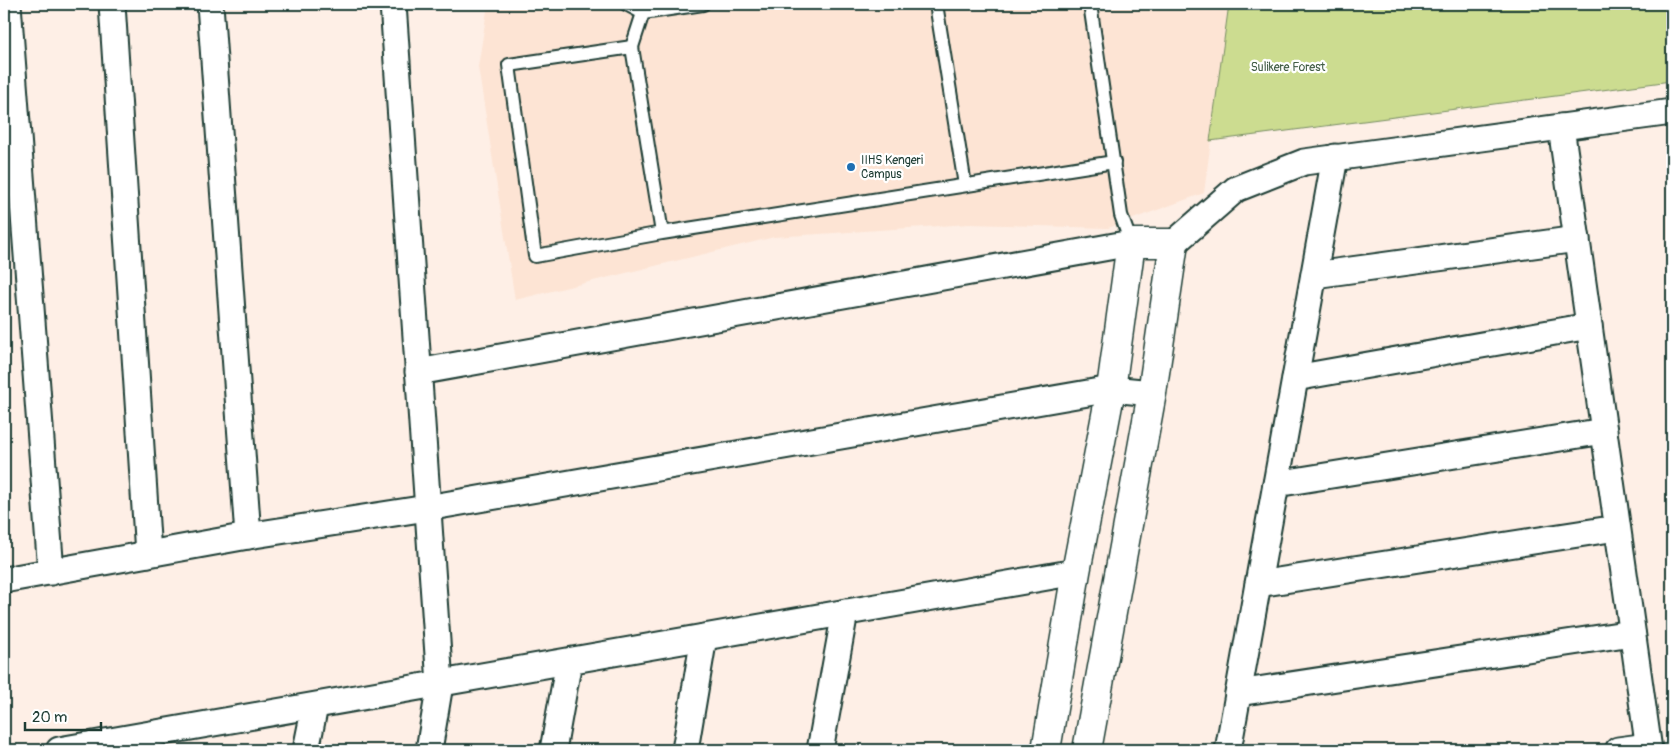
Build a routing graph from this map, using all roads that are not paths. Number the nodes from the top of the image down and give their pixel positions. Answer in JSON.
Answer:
{"nodes":[{"id":1,"x":8,"y":4,"type":"edge"},
{"id":2,"x":112,"y":4,"type":"edge"},
{"id":3,"x":210,"y":4,"type":"edge"},
{"id":4,"x":393,"y":4,"type":"edge"},
{"id":5,"x":626,"y":4,"type":"edge"},
{"id":6,"x":703,"y":4,"type":"edge"},
{"id":7,"x":936,"y":4,"type":"edge"},
{"id":8,"x":1090,"y":4,"type":"edge"},
{"id":9,"x":643,"y":13,"type":"junction"},
{"id":10,"x":632,"y":47,"type":"junction"},
{"id":11,"x":1672,"y":112,"type":"edge"},
{"id":12,"x":1561,"y":127,"type":"junction"},
{"id":13,"x":1335,"y":158,"type":"junction"},
{"id":14,"x":1114,"y":162,"type":"junction"},
{"id":15,"x":965,"y":184,"type":"junction"},
{"id":16,"x":662,"y":233,"type":"junction"},
{"id":17,"x":1577,"y":239,"type":"junction"},
{"id":18,"x":1131,"y":243,"type":"junction"},
{"id":19,"x":1174,"y":243,"type":"junction"},
{"id":20,"x":1314,"y":275,"type":"junction"},
{"id":21,"x":1589,"y":326,"type":"junction"},
{"id":22,"x":418,"y":372,"type":"junction"},
{"id":23,"x":1295,"y":378,"type":"junction"},
{"id":24,"x":1110,"y":389,"type":"junction"},
{"id":25,"x":1152,"y":393,"type":"junction"},
{"id":26,"x":1604,"y":431,"type":"junction"},
{"id":27,"x":1276,"y":484,"type":"junction"},
{"id":28,"x":427,"y":508,"type":"junction"},
{"id":29,"x":1617,"y":528,"type":"junction"},
{"id":30,"x":248,"y":536,"type":"junction"},
{"id":31,"x":148,"y":554,"type":"junction"},
{"id":32,"x":51,"y":572,"type":"junction"},
{"id":33,"x":1076,"y":572,"type":"junction"},
{"id":34,"x":4,"y":580,"type":"edge"},
{"id":35,"x":1258,"y":584,"type":"junction"},
{"id":36,"x":845,"y":612,"type":"junction"},
{"id":37,"x":1632,"y":633,"type":"junction"},
{"id":38,"x":704,"y":637,"type":"junction"},
{"id":39,"x":569,"y":661,"type":"junction"},
{"id":40,"x":440,"y":684,"type":"junction"},
{"id":41,"x":1238,"y":692,"type":"junction"},
{"id":42,"x":315,"y":706,"type":"junction"},
{"id":43,"x":1648,"y":748,"type":"edge"},
{"id":44,"x":59,"y":750,"type":"edge"},
{"id":45,"x":306,"y":750,"type":"edge"},
{"id":46,"x":429,"y":750,"type":"edge"},
{"id":47,"x":553,"y":750,"type":"edge"},
{"id":48,"x":685,"y":750,"type":"edge"},
{"id":49,"x":820,"y":750,"type":"edge"},
{"id":50,"x":1046,"y":750,"type":"edge"},
{"id":51,"x":1087,"y":750,"type":"edge"},
{"id":52,"x":1228,"y":750,"type":"edge"},
{"id":53,"x":1618,"y":750,"type":"edge"}],
"edges":[{"from":1,"to":32,"type":"street"},
{"from":2,"to":31,"type":"street"},
{"from":3,"to":30,"type":"street"},
{"from":4,"to":22,"type":"street"},
{"from":5,"to":9,"type":"lane"},
{"from":6,"to":9,"type":"lane"},
{"from":7,"to":15,"type":"lane"},
{"from":8,"to":14,"type":"lane"},
{"from":9,"to":10,"type":"lane"},
{"from":10,"to":16,"type":"lane"},
{"from":10,"to":16,"type":"lane"},
{"from":11,"to":12,"type":"street"},
{"from":12,"to":13,"type":"street"},
{"from":12,"to":17,"type":"street"},
{"from":13,"to":19,"type":"street"},
{"from":13,"to":20,"type":"street"},
{"from":14,"to":15,"type":"lane"},
{"from":14,"to":18,"type":"lane"},
{"from":15,"to":16,"type":"lane"},
{"from":17,"to":20,"type":"street"},
{"from":17,"to":21,"type":"street"},
{"from":18,"to":19,"type":"street"},
{"from":18,"to":22,"type":"street"},
{"from":18,"to":24,"type":"street"},
{"from":19,"to":25,"type":"street"},
{"from":20,"to":23,"type":"street"},
{"from":21,"to":23,"type":"street"},
{"from":21,"to":26,"type":"street"},
{"from":22,"to":28,"type":"street"},
{"from":23,"to":27,"type":"street"},
{"from":24,"to":25,"type":"street"},
{"from":24,"to":28,"type":"street"},
{"from":24,"to":33,"type":"street"},
{"from":25,"to":51,"type":"street"},
{"from":26,"to":27,"type":"street"},
{"from":26,"to":29,"type":"street"},
{"from":27,"to":35,"type":"street"},
{"from":28,"to":30,"type":"street"},
{"from":28,"to":40,"type":"street"},
{"from":29,"to":35,"type":"street"},
{"from":29,"to":37,"type":"street"},
{"from":30,"to":31,"type":"street"},
{"from":31,"to":32,"type":"street"},
{"from":32,"to":34,"type":"street"},
{"from":33,"to":36,"type":"street"},
{"from":33,"to":50,"type":"street"},
{"from":35,"to":41,"type":"street"},
{"from":36,"to":38,"type":"street"},
{"from":36,"to":49,"type":"street"},
{"from":37,"to":41,"type":"street"},
{"from":37,"to":43,"type":"street"},
{"from":38,"to":39,"type":"street"},
{"from":38,"to":48,"type":"street"},
{"from":39,"to":40,"type":"street"},
{"from":39,"to":47,"type":"street"},
{"from":40,"to":42,"type":"street"},
{"from":40,"to":46,"type":"street"},
{"from":41,"to":52,"type":"street"},
{"from":42,"to":44,"type":"street"},
{"from":42,"to":45,"type":"street"},
{"from":43,"to":53,"type":"street"}]}
